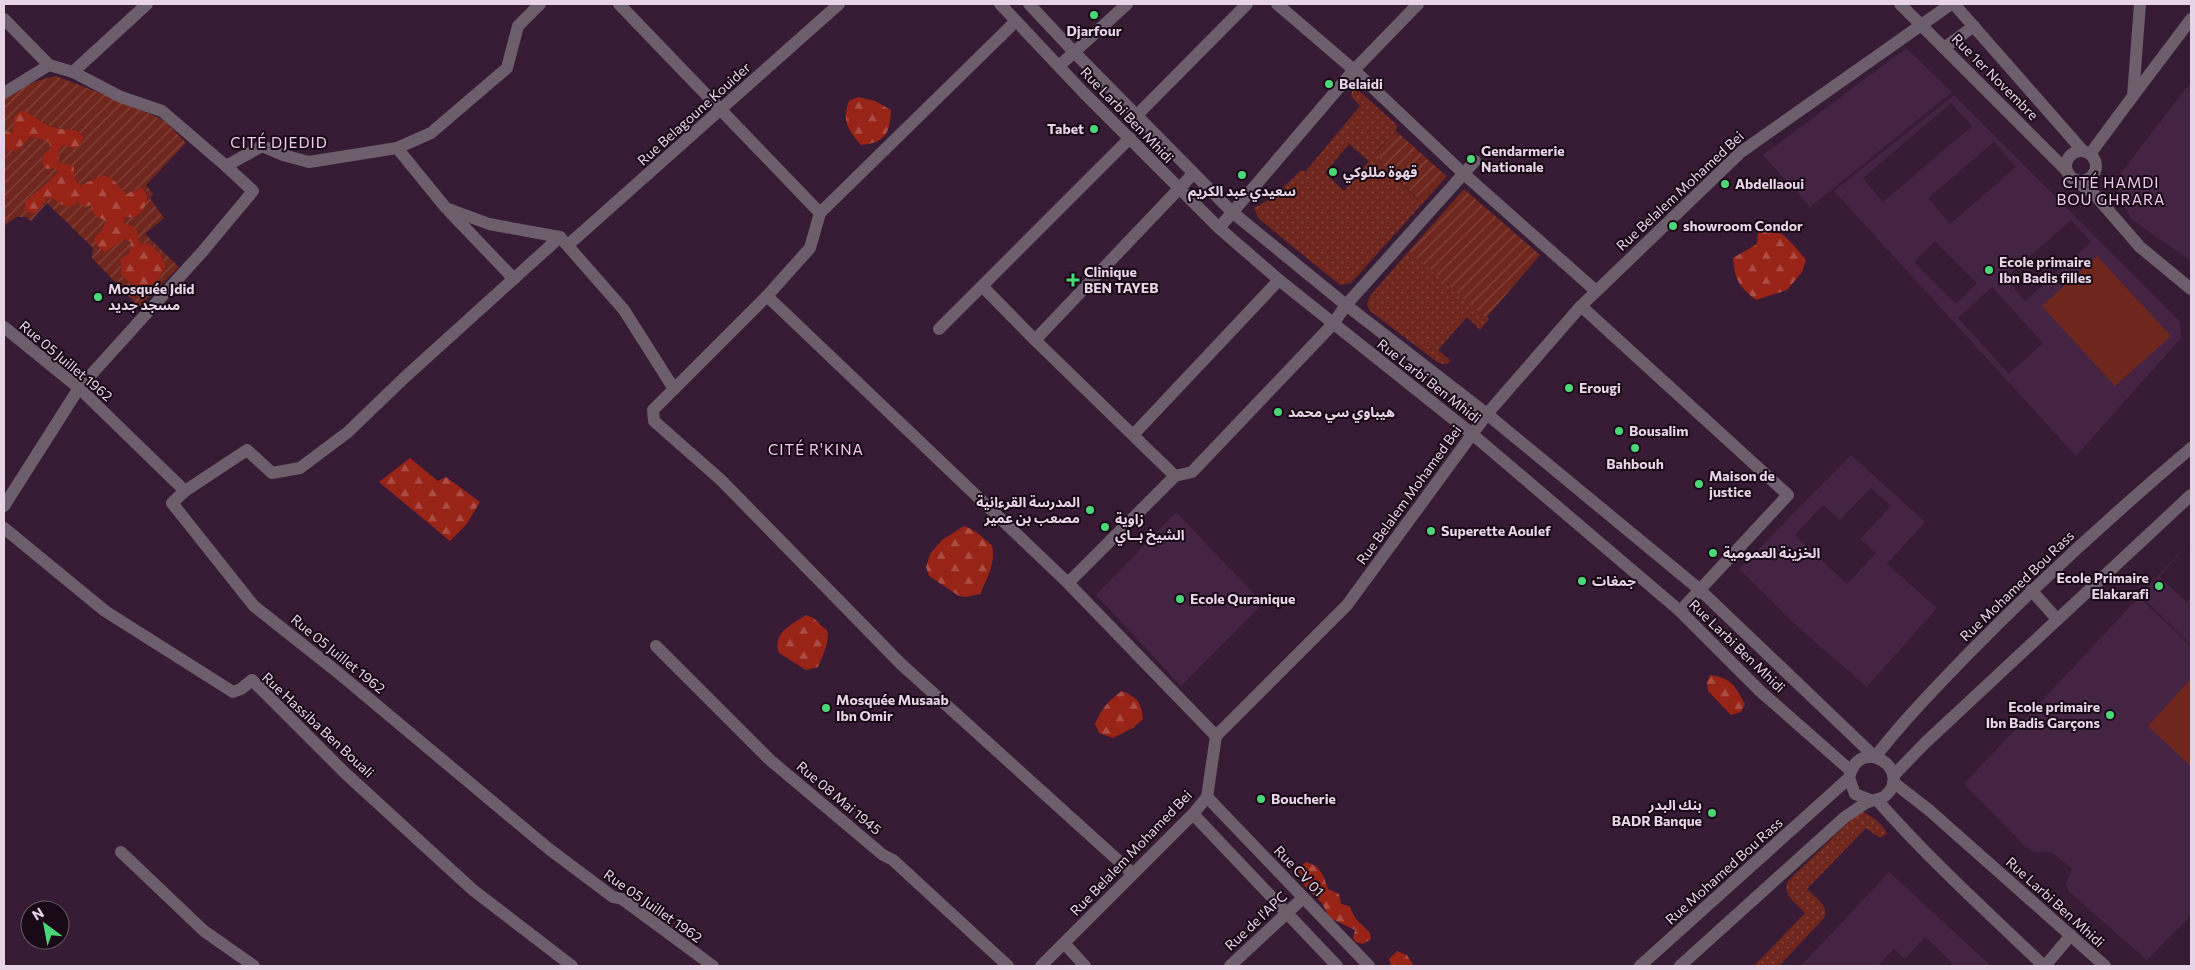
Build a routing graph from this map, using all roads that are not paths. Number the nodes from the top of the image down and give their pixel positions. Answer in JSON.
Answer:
{"nodes":[{"id":1,"x":147,"y":4,"type":"edge"},
{"id":2,"x":540,"y":4,"type":"edge"},
{"id":3,"x":619,"y":4,"type":"edge"},
{"id":4,"x":838,"y":4,"type":"edge"},
{"id":5,"x":1000,"y":4,"type":"edge"},
{"id":6,"x":1029,"y":4,"type":"edge"},
{"id":7,"x":1127,"y":4,"type":"edge"},
{"id":8,"x":1248,"y":4,"type":"edge"},
{"id":9,"x":1418,"y":4,"type":"edge"},
{"id":10,"x":1900,"y":4,"type":"edge"},
{"id":11,"x":1953,"y":4,"type":"edge"},
{"id":12,"x":2140,"y":4,"type":"edge"},
{"id":13,"x":1280,"y":5,"type":"edge"},
{"id":14,"x":4,"y":19,"type":"edge"},
{"id":15,"x":2191,"y":19,"type":"edge"},
{"id":16,"x":1016,"y":21,"type":"junction"},
{"id":17,"x":1923,"y":24,"type":"junction"},
{"id":18,"x":1974,"y":26,"type":"junction"},
{"id":19,"x":1944,"y":48,"type":"junction"},
{"id":20,"x":1074,"y":52,"type":"junction"},
{"id":21,"x":49,"y":64,"type":"junction"},
{"id":22,"x":1058,"y":66,"type":"junction"},
{"id":23,"x":1354,"y":70,"type":"junction"},
{"id":24,"x":73,"y":72,"type":"junction"},
{"id":25,"x":4,"y":93,"type":"edge"},
{"id":26,"x":2133,"y":96,"type":"junction"},
{"id":27,"x":721,"y":110,"type":"junction"},
{"id":28,"x":1136,"y":116,"type":"junction"},
{"id":29,"x":1130,"y":138,"type":"junction"},
{"id":30,"x":397,"y":148,"type":"junction"},
{"id":31,"x":2086,"y":152,"type":"junction"},
{"id":32,"x":1475,"y":161,"type":"dead end"},
{"id":33,"x":226,"y":166,"type":"junction"},
{"id":34,"x":2096,"y":167,"type":"junction"},
{"id":35,"x":1193,"y":174,"type":"junction"},
{"id":36,"x":1464,"y":174,"type":"junction"},
{"id":37,"x":2070,"y":174,"type":"junction"},
{"id":38,"x":1178,"y":189,"type":"junction"},
{"id":39,"x":2095,"y":195,"type":"junction"},
{"id":40,"x":446,"y":208,"type":"junction"},
{"id":41,"x":1232,"y":212,"type":"junction"},
{"id":42,"x":820,"y":213,"type":"junction"},
{"id":43,"x":1219,"y":228,"type":"junction"},
{"id":44,"x":564,"y":241,"type":"junction"},
{"id":45,"x":514,"y":279,"type":"junction"},
{"id":46,"x":1279,"y":280,"type":"junction"},
{"id":47,"x":982,"y":287,"type":"junction"},
{"id":48,"x":2191,"y":289,"type":"edge"},
{"id":49,"x":1596,"y":290,"type":"junction"},
{"id":50,"x":767,"y":296,"type":"junction"},
{"id":51,"x":1346,"y":305,"type":"junction"},
{"id":52,"x":1581,"y":306,"type":"junction"},
{"id":53,"x":1332,"y":324,"type":"junction"},
{"id":54,"x":4,"y":327,"type":"edge"},
{"id":55,"x":939,"y":329,"type":"dead end"},
{"id":56,"x":1035,"y":340,"type":"junction"},
{"id":57,"x":79,"y":388,"type":"junction"},
{"id":58,"x":674,"y":389,"type":"junction"},
{"id":59,"x":1487,"y":414,"type":"junction"},
{"id":60,"x":1134,"y":434,"type":"junction"},
{"id":61,"x":1472,"y":434,"type":"junction"},
{"id":62,"x":2191,"y":448,"type":"edge"},
{"id":63,"x":1175,"y":476,"type":"junction"},
{"id":64,"x":185,"y":491,"type":"junction"},
{"id":65,"x":2191,"y":495,"type":"edge"},
{"id":66,"x":4,"y":506,"type":"edge"},
{"id":67,"x":4,"y":528,"type":"edge"},
{"id":68,"x":1068,"y":582,"type":"junction"},
{"id":69,"x":1699,"y":589,"type":"junction"},
{"id":70,"x":2031,"y":590,"type":"junction"},
{"id":71,"x":1680,"y":612,"type":"junction"},
{"id":72,"x":2057,"y":620,"type":"junction"},
{"id":73,"x":656,"y":646,"type":"dead end"},
{"id":74,"x":1216,"y":736,"type":"junction"},
{"id":75,"x":1875,"y":756,"type":"junction"},
{"id":76,"x":1850,"y":774,"type":"junction"},
{"id":77,"x":1893,"y":779,"type":"junction"},
{"id":78,"x":1207,"y":797,"type":"junction"},
{"id":79,"x":1874,"y":800,"type":"junction"},
{"id":80,"x":1193,"y":814,"type":"junction"},
{"id":81,"x":121,"y":852,"type":"dead end"},
{"id":82,"x":1132,"y":873,"type":"junction"},
{"id":83,"x":1303,"y":898,"type":"junction"},
{"id":84,"x":1287,"y":913,"type":"junction"},
{"id":85,"x":2071,"y":935,"type":"junction"},
{"id":86,"x":1064,"y":943,"type":"junction"},
{"id":87,"x":254,"y":966,"type":"edge"},
{"id":88,"x":572,"y":966,"type":"edge"},
{"id":89,"x":713,"y":966,"type":"edge"},
{"id":90,"x":1008,"y":966,"type":"edge"},
{"id":91,"x":1041,"y":966,"type":"edge"},
{"id":92,"x":1085,"y":966,"type":"edge"},
{"id":93,"x":1230,"y":966,"type":"edge"},
{"id":94,"x":1338,"y":966,"type":"edge"},
{"id":95,"x":1369,"y":966,"type":"edge"},
{"id":96,"x":1640,"y":966,"type":"edge"},
{"id":97,"x":1680,"y":966,"type":"edge"},
{"id":98,"x":2044,"y":966,"type":"edge"},
{"id":99,"x":2105,"y":966,"type":"edge"}],
"edges":[{"from":1,"to":24,"type":"street"},
{"from":2,"to":30,"type":"street"},
{"from":3,"to":27,"type":"street"},
{"from":4,"to":27,"type":"street","name":"Rue Belagoune Kouider"},
{"from":5,"to":16,"type":"street","name":"Rue Larbi Ben Mhidi"},
{"from":6,"to":20,"type":"street","name":"Rue Larbi Ben Mhidi"},
{"from":7,"to":20,"type":"street"},
{"from":8,"to":28,"type":"street"},
{"from":9,"to":23,"type":"street"},
{"from":10,"to":17,"type":"street","name":"Rue 1er Novembre"},
{"from":11,"to":17,"type":"street","name":"Rue Belalem Mohamed Bei"},
{"from":11,"to":18,"type":"street","name":"Rue 1er Novembre"},
{"from":12,"to":26,"type":"street"},
{"from":13,"to":23,"type":"street"},
{"from":14,"to":21,"type":"street"},
{"from":15,"to":26,"type":"street"},
{"from":16,"to":22,"type":"street","name":"Rue Larbi Ben Mhidi"},
{"from":16,"to":42,"type":"street"},
{"from":17,"to":19,"type":"street","name":"Rue 1er Novembre"},
{"from":17,"to":49,"type":"street","name":"Rue Belalem Mohamed Bei"},
{"from":18,"to":19,"type":"street"},
{"from":18,"to":31,"type":"street","name":"Rue 1er Novembre"},
{"from":19,"to":37,"type":"street","name":"Rue 1er Novembre"},
{"from":20,"to":22,"type":"street"},
{"from":20,"to":28,"type":"street","name":"Rue Larbi Ben Mhidi"},
{"from":21,"to":24,"type":"street"},
{"from":21,"to":25,"type":"street"},
{"from":22,"to":29,"type":"street","name":"Rue Larbi Ben Mhidi"},
{"from":23,"to":36,"type":"street"},
{"from":23,"to":41,"type":"street"},
{"from":24,"to":33,"type":"street"},
{"from":26,"to":31,"type":"street"},
{"from":27,"to":42,"type":"street"},
{"from":27,"to":44,"type":"street","name":"Rue Belagoune Kouider"},
{"from":28,"to":35,"type":"street","name":"Rue Larbi Ben Mhidi"},
{"from":29,"to":38,"type":"street","name":"Rue Larbi Ben Mhidi"},
{"from":29,"to":47,"type":"street"},
{"from":30,"to":33,"type":"street"},
{"from":30,"to":40,"type":"street"},
{"from":31,"to":34,"type":"street"},
{"from":31,"to":37,"type":"street"},
{"from":32,"to":36,"type":"street"},
{"from":33,"to":57,"type":"street"},
{"from":34,"to":37,"type":"street"},
{"from":34,"to":39,"type":"street"},
{"from":35,"to":38,"type":"street"},
{"from":35,"to":41,"type":"street","name":"Rue Larbi Ben Mhidi"},
{"from":36,"to":49,"type":"street"},
{"from":36,"to":51,"type":"street"},
{"from":37,"to":39,"type":"street","name":"Rue 1er Novembre"},
{"from":38,"to":43,"type":"street","name":"Rue Larbi Ben Mhidi"},
{"from":38,"to":56,"type":"street"},
{"from":39,"to":48,"type":"street"},
{"from":40,"to":44,"type":"street"},
{"from":40,"to":45,"type":"street"},
{"from":41,"to":43,"type":"street"},
{"from":41,"to":51,"type":"street","name":"Rue Larbi Ben Mhidi"},
{"from":42,"to":50,"type":"street"},
{"from":43,"to":46,"type":"street","name":"Rue Larbi Ben Mhidi"},
{"from":44,"to":45,"type":"street","name":"Rue Belagoune Kouider"},
{"from":44,"to":58,"type":"street"},
{"from":45,"to":64,"type":"street","name":"Rue Belagoune Kouider"},
{"from":46,"to":53,"type":"street","name":"Rue Larbi Ben Mhidi"},
{"from":46,"to":60,"type":"street"},
{"from":47,"to":55,"type":"street"},
{"from":47,"to":56,"type":"street"},
{"from":49,"to":52,"type":"street","name":"Rue Belalem Mohamed Bei"},
{"from":50,"to":58,"type":"street"},
{"from":50,"to":68,"type":"street"},
{"from":51,"to":53,"type":"street"},
{"from":51,"to":59,"type":"street","name":"Rue Larbi Ben Mhidi"},
{"from":52,"to":59,"type":"street","name":"Rue Belalem Mohamed Bei"},
{"from":52,"to":69,"type":"street"},
{"from":53,"to":61,"type":"street","name":"Rue Larbi Ben Mhidi"},
{"from":53,"to":63,"type":"street"},
{"from":54,"to":57,"type":"street","name":"Rue 05 Juillet 1962"},
{"from":56,"to":60,"type":"street"},
{"from":57,"to":64,"type":"street","name":"Rue 05 Juillet 1962"},
{"from":57,"to":66,"type":"street"},
{"from":58,"to":82,"type":"street"},
{"from":59,"to":61,"type":"street","name":"Rue Belalem Mohamed Bei"},
{"from":59,"to":69,"type":"street","name":"Rue Larbi Ben Mhidi"},
{"from":60,"to":63,"type":"street"},
{"from":61,"to":71,"type":"street","name":"Rue Larbi Ben Mhidi"},
{"from":61,"to":74,"type":"street","name":"Rue Belalem Mohamed Bei"},
{"from":62,"to":70,"type":"street","name":"Rue Mohamed Bou Rass"},
{"from":63,"to":68,"type":"street"},
{"from":64,"to":89,"type":"street","name":"Rue 05 Juillet 1962"},
{"from":65,"to":72,"type":"street"},
{"from":67,"to":88,"type":"street","name":"Rue Hassiba Ben Bouali"},
{"from":68,"to":74,"type":"street"},
{"from":69,"to":71,"type":"street"},
{"from":69,"to":75,"type":"street","name":"Rue Larbi Ben Mhidi"},
{"from":70,"to":72,"type":"street"},
{"from":70,"to":75,"type":"street","name":"Rue Mohamed Bou Rass"},
{"from":71,"to":76,"type":"street","name":"Rue Larbi Ben Mhidi"},
{"from":72,"to":77,"type":"street"},
{"from":73,"to":90,"type":"street","name":"Rue 08 Mai 1945"},
{"from":74,"to":78,"type":"street","name":"Rue Belalem Mohamed Bei"},
{"from":75,"to":76,"type":"street"},
{"from":75,"to":77,"type":"street"},
{"from":76,"to":79,"type":"street"},
{"from":76,"to":96,"type":"street","name":"Rue Mohamed Bou Rass"},
{"from":77,"to":79,"type":"street"},
{"from":77,"to":85,"type":"street","name":"Rue Larbi Ben Mhidi"},
{"from":78,"to":80,"type":"street","name":"Rue Belalem Mohamed Bei"},
{"from":78,"to":83,"type":"street","name":"Rue CV 01"},
{"from":79,"to":97,"type":"street"},
{"from":79,"to":98,"type":"street"},
{"from":80,"to":82,"type":"street","name":"Rue Belalem Mohamed Bei"},
{"from":80,"to":84,"type":"street"},
{"from":81,"to":87,"type":"street"},
{"from":82,"to":86,"type":"street","name":"Rue Belalem Mohamed Bei"},
{"from":83,"to":84,"type":"street","name":"Rue de l'APC"},
{"from":83,"to":95,"type":"street","name":"Rue CV 01"},
{"from":84,"to":93,"type":"street","name":"Rue de l'APC"},
{"from":84,"to":94,"type":"street"},
{"from":85,"to":98,"type":"street"},
{"from":85,"to":99,"type":"street","name":"Rue Larbi Ben Mhidi"},
{"from":86,"to":91,"type":"street","name":"Rue Belalem Mohamed Bei"},
{"from":86,"to":92,"type":"street"}]}
